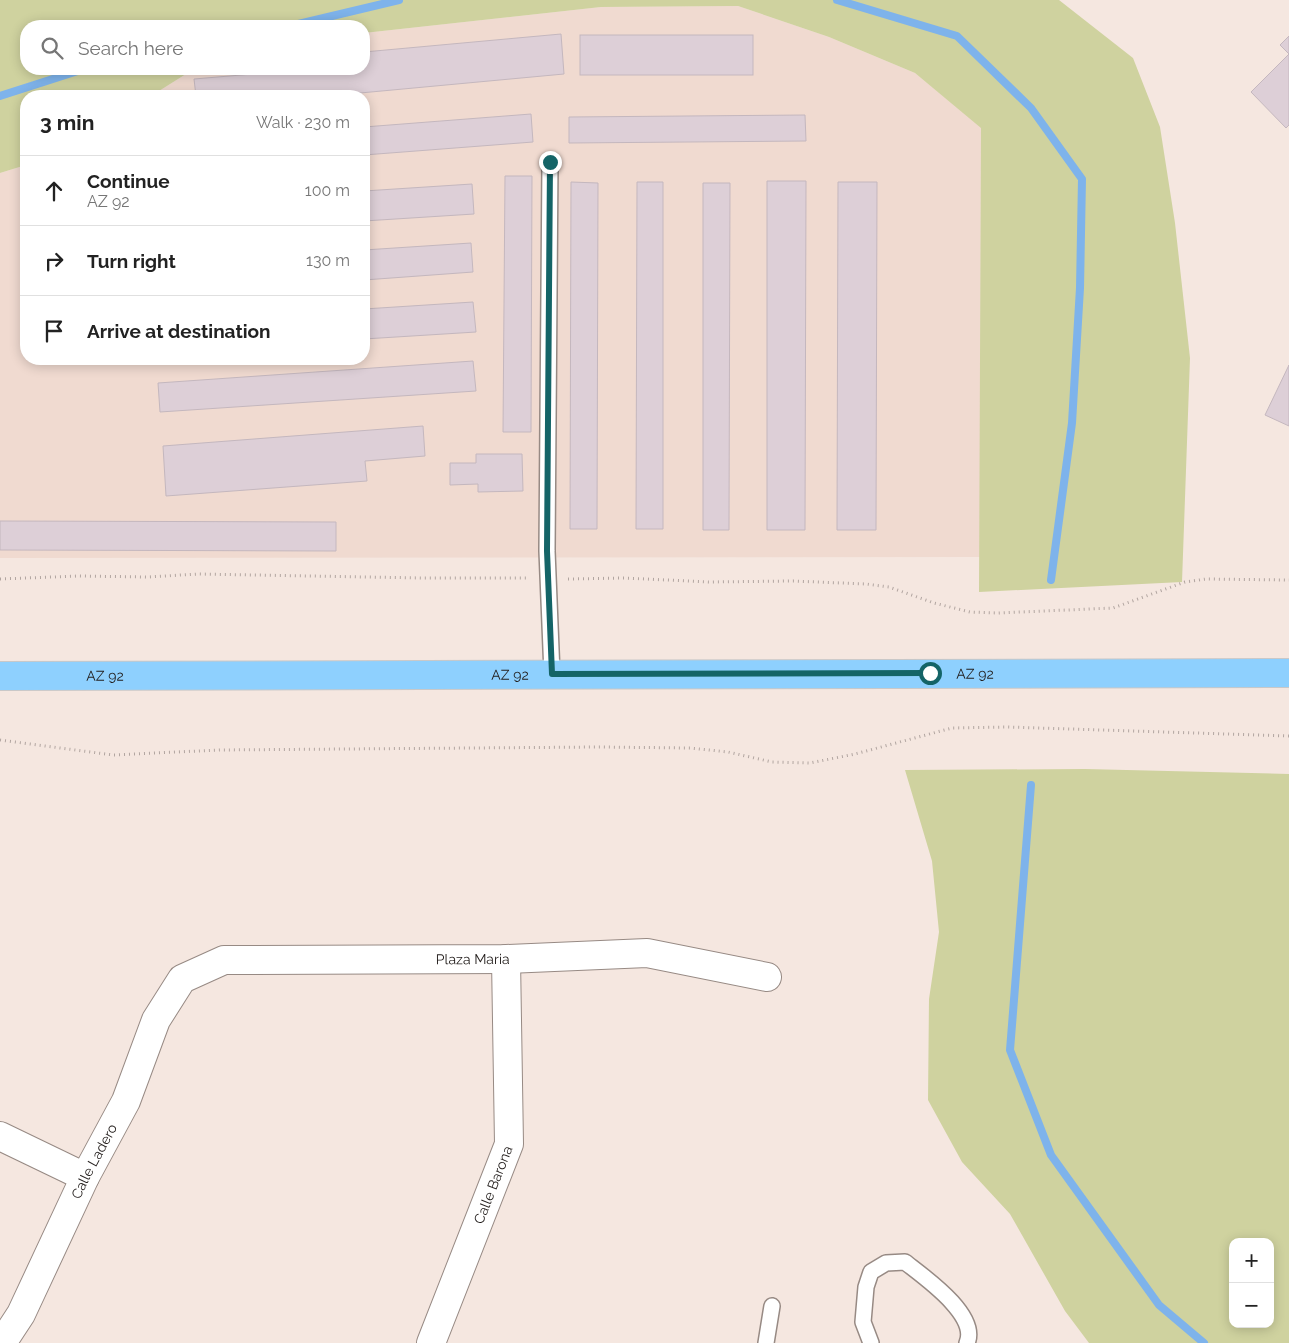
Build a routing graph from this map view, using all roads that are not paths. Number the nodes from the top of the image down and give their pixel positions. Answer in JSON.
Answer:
{"nodes":[{"id":1,"x":550,"y":162,"type":"dead end"},
{"id":2,"x":552,"y":674,"type":"junction"},
{"id":3,"x":1289,"y":674,"type":"edge"},
{"id":4,"x":0,"y":676,"type":"edge"},
{"id":5,"x":506,"y":959,"type":"junction"},
{"id":6,"x":767,"y":977,"type":"dead end"},
{"id":7,"x":182,"y":979,"type":"joint"},
{"id":8,"x":0,"y":1136,"type":"edge"},
{"id":9,"x":85,"y":1176,"type":"junction"},
{"id":10,"x":772,"y":1306,"type":"dead end"},
{"id":11,"x":2,"y":1343,"type":"edge"},
{"id":12,"x":431,"y":1343,"type":"edge"},
{"id":13,"x":766,"y":1343,"type":"edge"},
{"id":14,"x":871,"y":1343,"type":"edge"},
{"id":15,"x":967,"y":1343,"type":"edge"}],
"edges":[{"from":1,"to":2,"type":"lane"},
{"from":2,"to":3,"type":"main road","name":"AZ 92","number":"AZ 92"},
{"from":2,"to":4,"type":"main road","name":"AZ 92","number":"AZ 92"},
{"from":5,"to":6,"type":"street","name":"Plaza Maria"},
{"from":5,"to":7,"type":"street","name":"Plaza Maria"},
{"from":5,"to":12,"type":"street","name":"Calle Barona"},
{"from":7,"to":9,"type":"street","name":"Calle Ladero"},
{"from":8,"to":9,"type":"street"},
{"from":9,"to":11,"type":"street","name":"Calle Ladero"},
{"from":10,"to":13,"type":"lane"},
{"from":14,"to":15,"type":"lane"}]}
